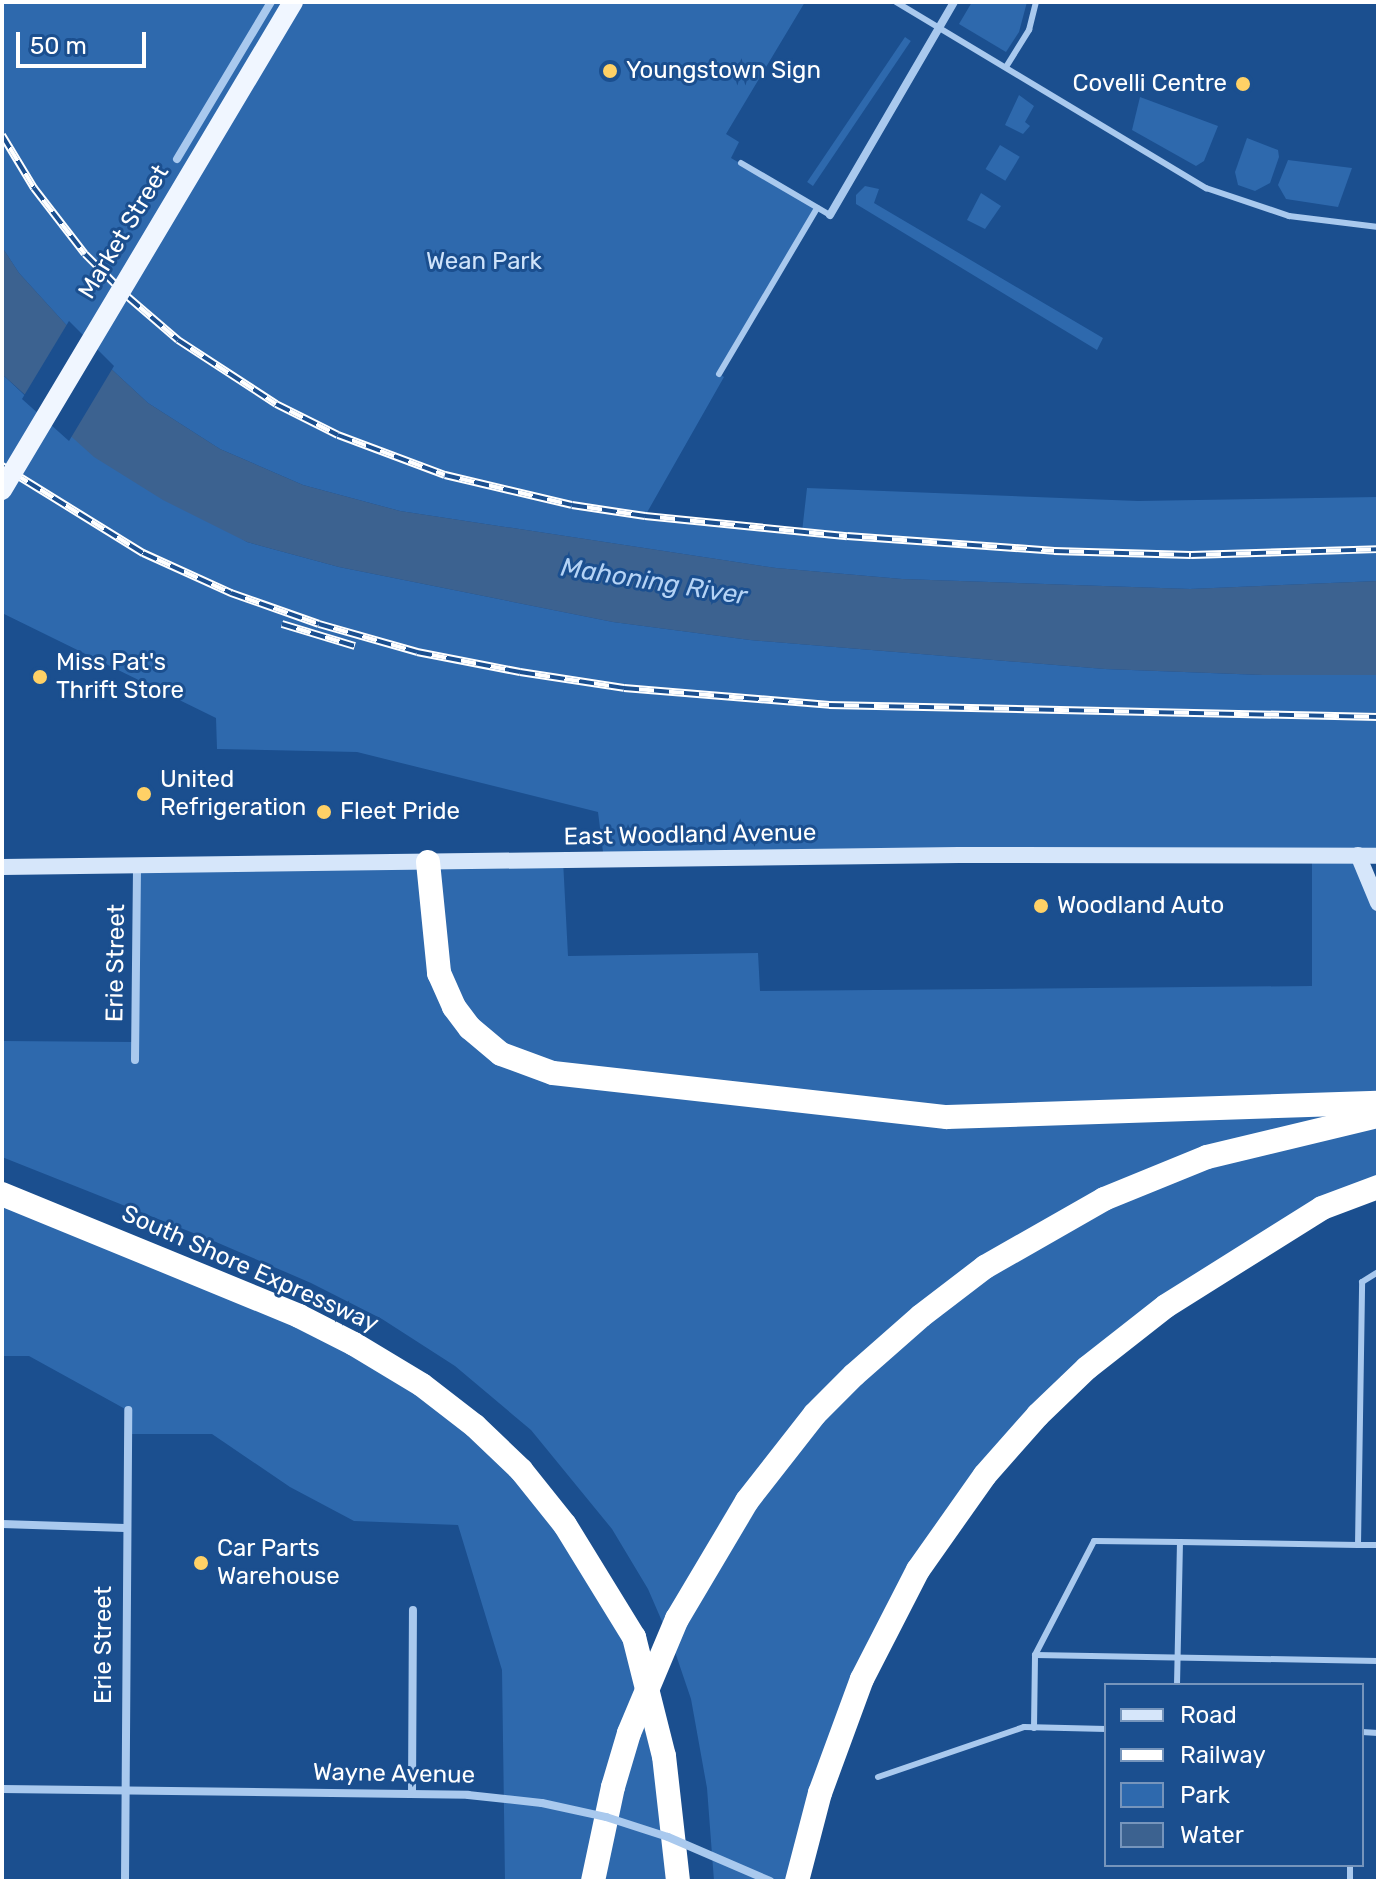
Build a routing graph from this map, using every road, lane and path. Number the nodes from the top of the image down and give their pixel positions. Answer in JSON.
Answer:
{"nodes":[{"id":1,"x":271,"y":2,"type":"edge"},
{"id":2,"x":293,"y":2,"type":"edge"},
{"id":3,"x":896,"y":2,"type":"edge"},
{"id":4,"x":954,"y":2,"type":"edge"},
{"id":5,"x":1036,"y":2,"type":"edge"},
{"id":6,"x":939,"y":28,"type":"junction"},
{"id":7,"x":1006,"y":67,"type":"junction"},
{"id":8,"x":177,"y":159,"type":"dead end"},
{"id":9,"x":741,"y":163,"type":"dead end"},
{"id":10,"x":817,"y":208,"type":"junction"},
{"id":11,"x":830,"y":215,"type":"joint"},
{"id":12,"x":1378,"y":227,"type":"edge"},
{"id":13,"x":719,"y":374,"type":"dead end"},
{"id":14,"x":2,"y":490,"type":"edge"},
{"id":15,"x":1358,"y":855,"type":"junction"},
{"id":16,"x":1377,"y":858,"type":"edge"},
{"id":17,"x":428,"y":862,"type":"junction"},
{"id":18,"x":2,"y":867,"type":"edge"},
{"id":19,"x":137,"y":868,"type":"junction"},
{"id":20,"x":1378,"y":903,"type":"edge"},
{"id":21,"x":135,"y":1060,"type":"dead end"},
{"id":22,"x":1378,"y":1103,"type":"edge"},
{"id":23,"x":1378,"y":1116,"type":"edge"},
{"id":24,"x":1378,"y":1187,"type":"edge"},
{"id":25,"x":2,"y":1194,"type":"edge"},
{"id":26,"x":1378,"y":1272,"type":"edge"},
{"id":27,"x":128,"y":1410,"type":"dead end"},
{"id":28,"x":2,"y":1524,"type":"edge"},
{"id":29,"x":125,"y":1528,"type":"junction"},
{"id":30,"x":1180,"y":1542,"type":"junction"},
{"id":31,"x":1358,"y":1545,"type":"junction"},
{"id":32,"x":1378,"y":1545,"type":"edge"},
{"id":33,"x":413,"y":1610,"type":"dead end"},
{"id":34,"x":1035,"y":1655,"type":"junction"},
{"id":35,"x":1178,"y":1657,"type":"junction"},
{"id":36,"x":1378,"y":1661,"type":"edge"},
{"id":37,"x":1177,"y":1683,"type":"edge"},
{"id":38,"x":1034,"y":1728,"type":"junction"},
{"id":39,"x":1104,"y":1729,"type":"edge"},
{"id":40,"x":878,"y":1777,"type":"dead end"},
{"id":41,"x":124,"y":1788,"type":"junction"},
{"id":42,"x":2,"y":1789,"type":"edge"},
{"id":43,"x":412,"y":1793,"type":"junction"},
{"id":44,"x":125,"y":1881,"type":"edge"},
{"id":45,"x":593,"y":1881,"type":"edge"},
{"id":46,"x":678,"y":1881,"type":"edge"},
{"id":47,"x":770,"y":1881,"type":"edge"},
{"id":48,"x":797,"y":1881,"type":"edge"}],
"edges":[{"from":1,"to":8,"type":"street"},
{"from":2,"to":14,"type":"main road","name":"Market Street","bridge":true},
{"from":3,"to":6,"type":"lane"},
{"from":4,"to":6,"type":"street"},
{"from":5,"to":7,"type":"lane"},
{"from":6,"to":7,"type":"lane"},
{"from":6,"to":11,"type":"street"},
{"from":7,"to":12,"type":"lane"},
{"from":9,"to":10,"type":"lane"},
{"from":10,"to":11,"type":"lane"},
{"from":10,"to":13,"type":"lane"},
{"from":15,"to":16,"type":"main road","name":"East Woodland Avenue"},
{"from":15,"to":17,"type":"main road","name":"East Woodland Avenue"},
{"from":15,"to":20,"type":"main road"},
{"from":17,"to":19,"type":"main road","name":"East Woodland Avenue"},
{"from":17,"to":22,"type":"highway"},
{"from":18,"to":19,"type":"main road","name":"East Woodland Avenue"},
{"from":19,"to":21,"type":"street","name":"Erie Street"},
{"from":23,"to":45,"type":"highway"},
{"from":24,"to":48,"type":"highway"},
{"from":25,"to":46,"type":"highway","name":"South Shore Expressway","bridge":true},
{"from":26,"to":31,"type":"lane"},
{"from":27,"to":29,"type":"street","name":"Erie Street"},
{"from":28,"to":29,"type":"street"},
{"from":29,"to":41,"type":"street","name":"Erie Street"},
{"from":30,"to":31,"type":"lane"},
{"from":30,"to":34,"type":"lane"},
{"from":30,"to":35,"type":"lane"},
{"from":31,"to":32,"type":"lane"},
{"from":33,"to":43,"type":"street"},
{"from":34,"to":35,"type":"lane"},
{"from":34,"to":38,"type":"lane"},
{"from":35,"to":36,"type":"lane"},
{"from":35,"to":37,"type":"lane"},
{"from":38,"to":39,"type":"lane"},
{"from":38,"to":40,"type":"lane"},
{"from":41,"to":42,"type":"street","name":"Wayne Avenue"},
{"from":41,"to":43,"type":"street","name":"Wayne Avenue"},
{"from":41,"to":44,"type":"street","name":"Erie Street"},
{"from":43,"to":47,"type":"street","name":"Wayne Avenue","bridge":true}]}
